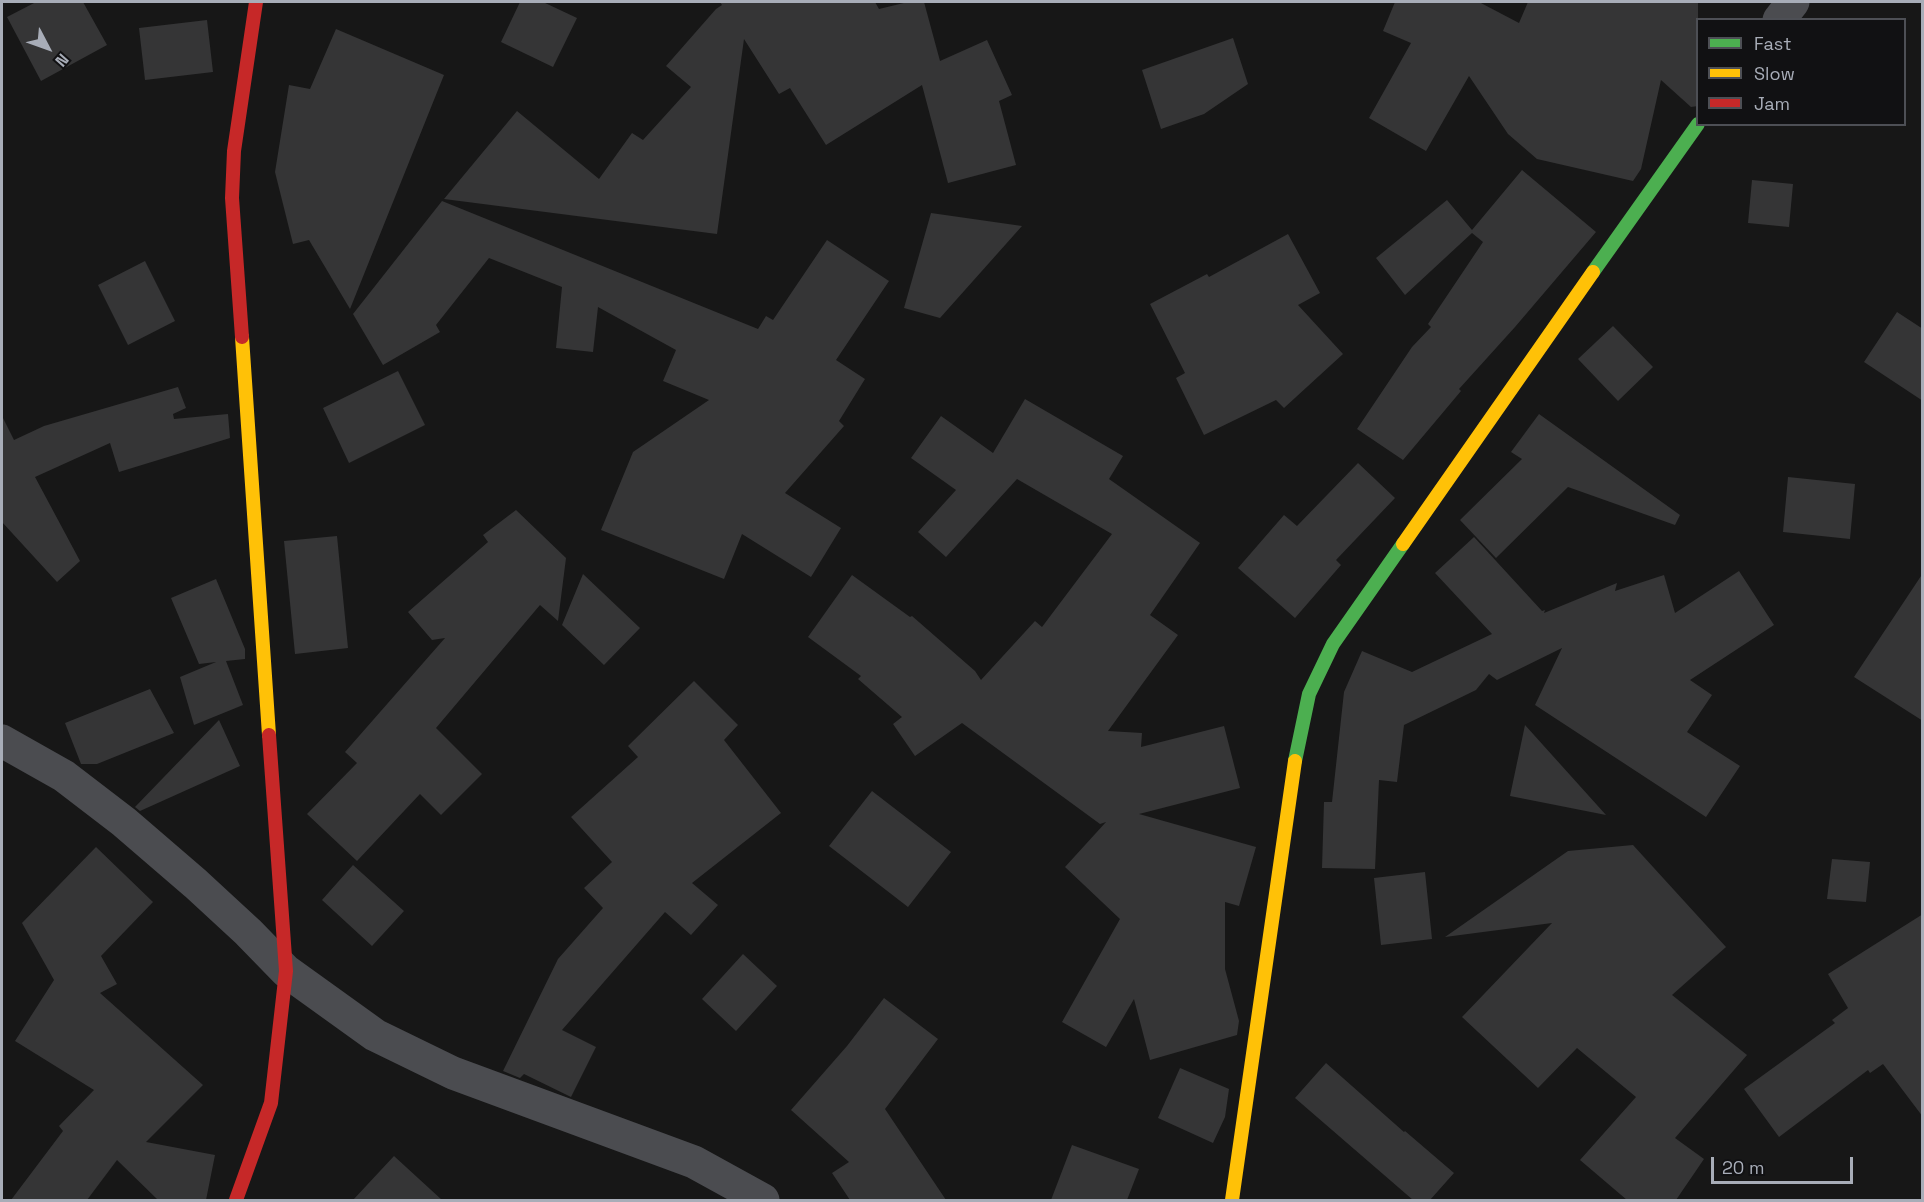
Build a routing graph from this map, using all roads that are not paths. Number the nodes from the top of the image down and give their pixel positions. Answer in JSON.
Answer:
{"nodes":[{"id":1,"x":256,"y":2,"type":"edge"},
{"id":2,"x":1793,"y":2,"type":"edge"},
{"id":3,"x":1781,"y":18,"type":"edge"},
{"id":4,"x":1696,"y":126,"type":"edge"},
{"id":5,"x":2,"y":741,"type":"edge"},
{"id":6,"x":286,"y":971,"type":"junction"},
{"id":7,"x":236,"y":1200,"type":"edge"},
{"id":8,"x":763,"y":1200,"type":"edge"},
{"id":9,"x":1232,"y":1200,"type":"edge"}],
"edges":[{"from":1,"to":6,"type":"street"},
{"from":2,"to":3,"type":"street"},
{"from":4,"to":9,"type":"street"},
{"from":5,"to":6,"type":"street"},
{"from":6,"to":7,"type":"street"},
{"from":6,"to":8,"type":"street"}]}
